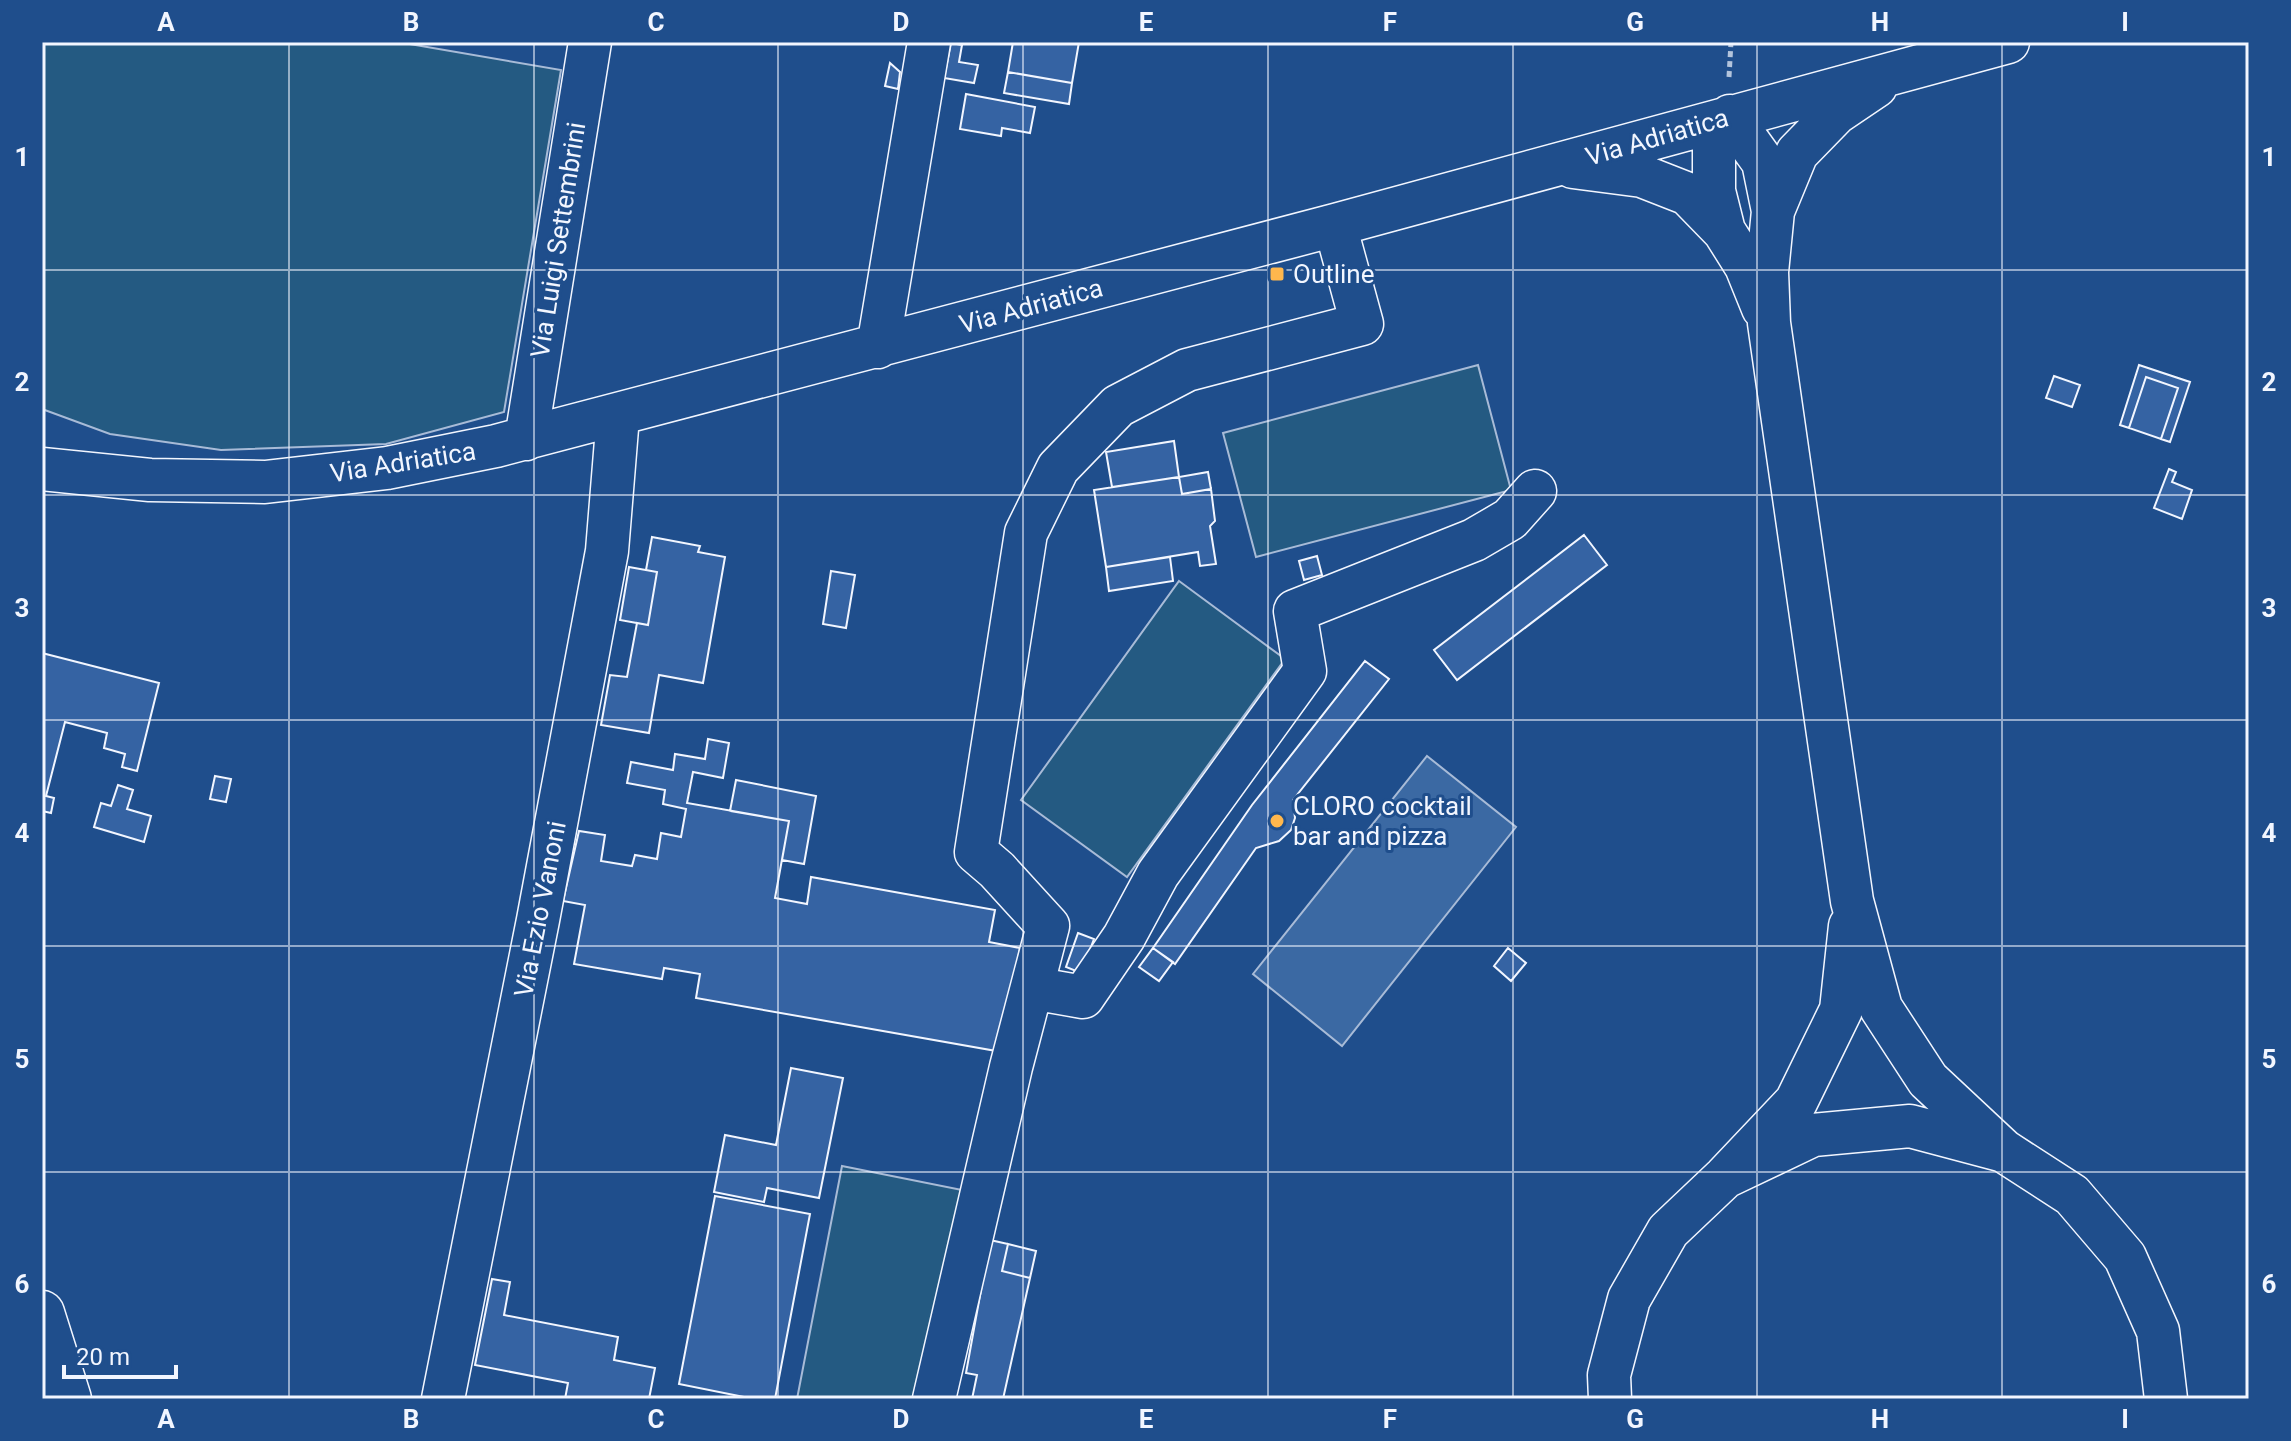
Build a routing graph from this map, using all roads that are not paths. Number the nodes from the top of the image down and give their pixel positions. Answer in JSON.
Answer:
{"nodes":[{"id":1,"x":590,"y":42,"type":"edge"},
{"id":2,"x":929,"y":42,"type":"edge"},
{"id":3,"x":2008,"y":42,"type":"edge"},
{"id":4,"x":1897,"y":72,"type":"junction"},
{"id":5,"x":1730,"y":116,"type":"junction"},
{"id":6,"x":1555,"y":165,"type":"junction"},
{"id":7,"x":1773,"y":211,"type":"junction"},
{"id":8,"x":1335,"y":225,"type":"junction"},
{"id":9,"x":1724,"y":231,"type":"junction"},
{"id":10,"x":1769,"y":323,"type":"junction"},
{"id":11,"x":878,"y":347,"type":"junction"},
{"id":12,"x":618,"y":416,"type":"junction"},
{"id":13,"x":526,"y":439,"type":"junction"},
{"id":14,"x":42,"y":469,"type":"edge"},
{"id":15,"x":1535,"y":491,"type":"dead end"},
{"id":16,"x":1852,"y":901,"type":"junction"},
{"id":17,"x":1032,"y":988,"type":"junction"},
{"id":18,"x":2004,"y":1151,"type":"junction"},
{"id":19,"x":1725,"y":1177,"type":"junction"},
{"id":20,"x":45,"y":1322,"type":"edge"},
{"id":21,"x":2158,"y":1331,"type":"junction"},
{"id":22,"x":69,"y":1399,"type":"edge"},
{"id":23,"x":87,"y":1399,"type":"edge"},
{"id":24,"x":443,"y":1399,"type":"edge"},
{"id":25,"x":934,"y":1399,"type":"edge"},
{"id":26,"x":1610,"y":1399,"type":"edge"},
{"id":27,"x":2166,"y":1399,"type":"edge"},
{"id":28,"x":2181,"y":1399,"type":"edge"}],
"edges":[{"from":1,"to":13,"type":"street","name":"Via Luigi Settembrini"},
{"from":2,"to":11,"type":"street"},
{"from":3,"to":4,"type":"street","name":"Via Adriatica"},
{"from":4,"to":5,"type":"street","name":"Via Adriatica"},
{"from":4,"to":7,"type":"street"},
{"from":5,"to":6,"type":"street","name":"Via Adriatica"},
{"from":5,"to":7,"type":"street"},
{"from":5,"to":9,"type":"street"},
{"from":6,"to":8,"type":"street","name":"Via Adriatica"},
{"from":6,"to":9,"type":"street"},
{"from":7,"to":10,"type":"street"},
{"from":8,"to":11,"type":"street","name":"Via Adriatica"},
{"from":8,"to":17,"type":"street"},
{"from":9,"to":10,"type":"street"},
{"from":10,"to":16,"type":"street"},
{"from":11,"to":12,"type":"street","name":"Via Adriatica"},
{"from":12,"to":13,"type":"street","name":"Via Adriatica"},
{"from":12,"to":24,"type":"street","name":"Via Ezio Vanoni"},
{"from":13,"to":14,"type":"street","name":"Via Adriatica"},
{"from":15,"to":17,"type":"street"},
{"from":16,"to":18,"type":"street"},
{"from":16,"to":19,"type":"street"},
{"from":17,"to":25,"type":"street"},
{"from":18,"to":19,"type":"street"},
{"from":18,"to":21,"type":"street"},
{"from":19,"to":26,"type":"street"},
{"from":20,"to":22,"type":"highway"},
{"from":20,"to":23,"type":"highway"},
{"from":21,"to":27,"type":"street"},
{"from":21,"to":28,"type":"street"}]}
